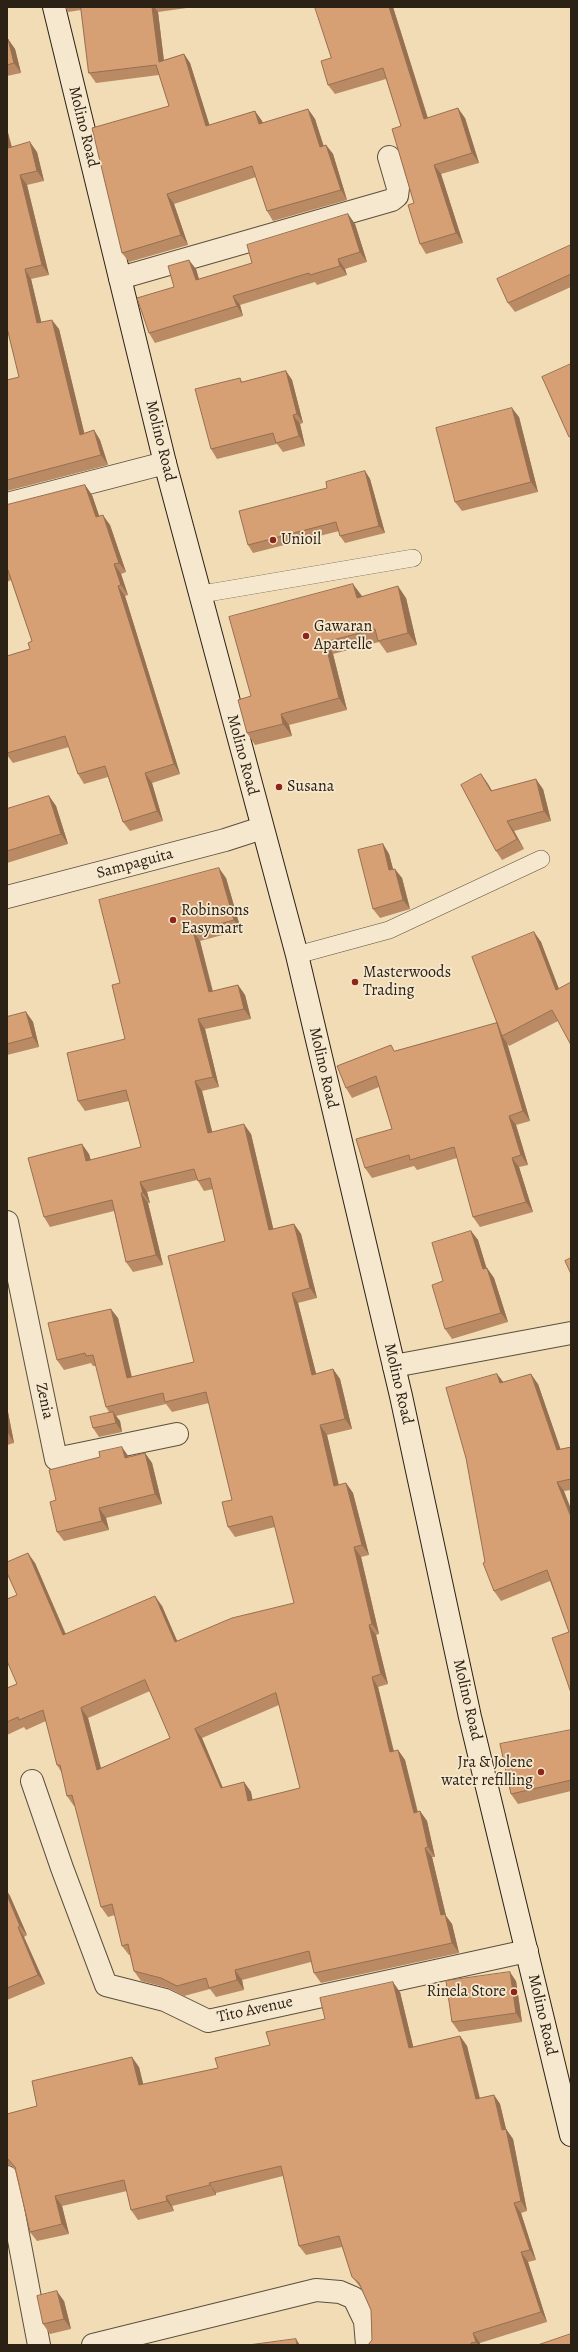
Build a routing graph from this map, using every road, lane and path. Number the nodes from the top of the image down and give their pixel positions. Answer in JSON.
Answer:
{"nodes":[{"id":1,"x":54,"y":7,"type":"edge"},
{"id":2,"x":389,"y":157,"type":"dead end"},
{"id":3,"x":120,"y":278,"type":"junction"},
{"id":4,"x":165,"y":463,"type":"junction"},
{"id":5,"x":7,"y":504,"type":"edge"},
{"id":6,"x":412,"y":558,"type":"dead end"},
{"id":7,"x":202,"y":594,"type":"junction"},
{"id":8,"x":262,"y":828,"type":"junction"},
{"id":9,"x":541,"y":859,"type":"dead end"},
{"id":10,"x":7,"y":897,"type":"edge"},
{"id":11,"x":297,"y":955,"type":"junction"},
{"id":12,"x":7,"y":1222,"type":"edge"},
{"id":13,"x":571,"y":1333,"type":"edge"},
{"id":14,"x":394,"y":1366,"type":"junction"},
{"id":15,"x":177,"y":1434,"type":"dead end"},
{"id":16,"x":32,"y":1781,"type":"dead end"},
{"id":17,"x":527,"y":1951,"type":"junction"},
{"id":18,"x":570,"y":2126,"type":"edge"},
{"id":19,"x":7,"y":2177,"type":"edge"},
{"id":20,"x":39,"y":2345,"type":"edge"},
{"id":21,"x":93,"y":2345,"type":"edge"},
{"id":22,"x":367,"y":2345,"type":"edge"}],
"edges":[{"from":1,"to":3,"type":"street","name":"Molino Road"},
{"from":2,"to":3,"type":"street"},
{"from":3,"to":4,"type":"street","name":"Molino Road"},
{"from":4,"to":5,"type":"street"},
{"from":4,"to":7,"type":"street","name":"Molino Road"},
{"from":6,"to":7,"type":"lane"},
{"from":7,"to":8,"type":"street","name":"Molino Road"},
{"from":8,"to":10,"type":"street","name":"Sampaguita"},
{"from":8,"to":11,"type":"street","name":"Molino Road"},
{"from":9,"to":11,"type":"lane"},
{"from":11,"to":14,"type":"street","name":"Molino Road"},
{"from":12,"to":15,"type":"street","name":"Zenia"},
{"from":13,"to":14,"type":"street"},
{"from":14,"to":17,"type":"street","name":"Molino Road"},
{"from":16,"to":17,"type":"street","name":"Tito Avenue"},
{"from":17,"to":18,"type":"street","name":"Molino Road"},
{"from":19,"to":20,"type":"street"},
{"from":21,"to":22,"type":"street"}]}
